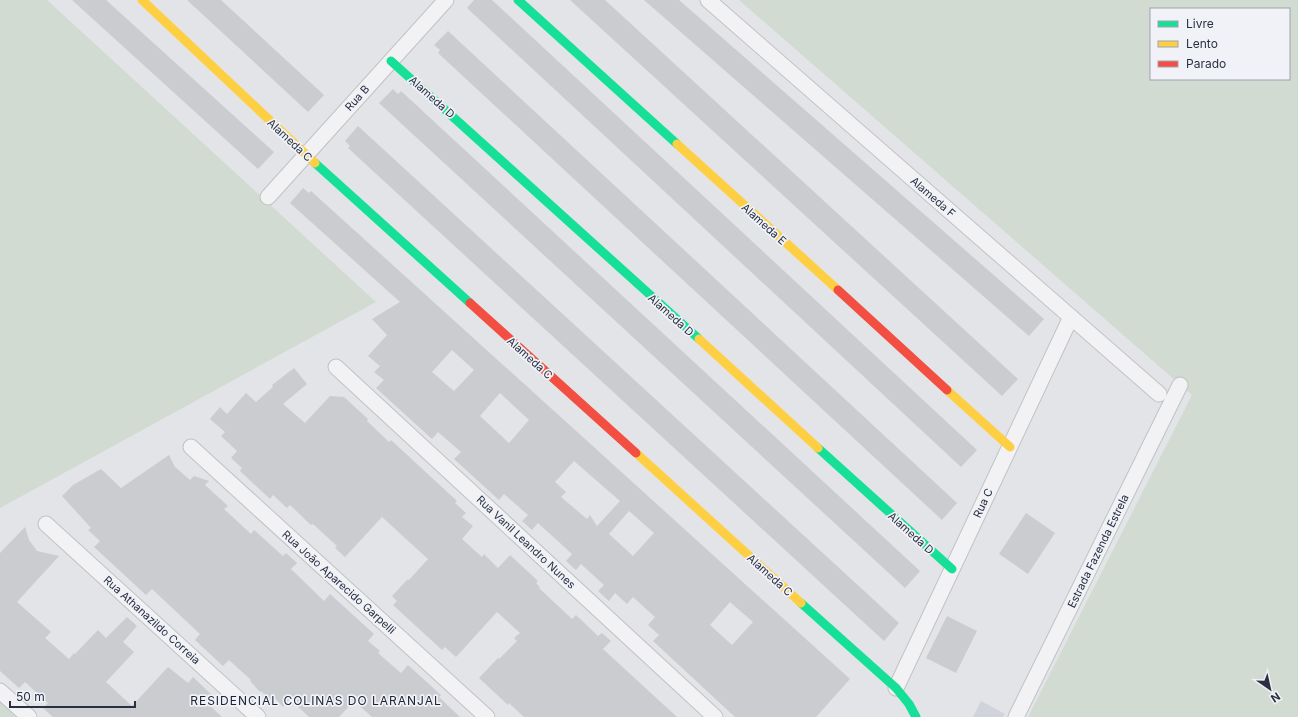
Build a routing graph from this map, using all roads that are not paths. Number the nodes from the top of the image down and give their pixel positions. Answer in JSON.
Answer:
{"nodes":[{"id":1,"x":142,"y":0,"type":"edge"},
{"id":2,"x":446,"y":0,"type":"edge"},
{"id":3,"x":518,"y":0,"type":"edge"},
{"id":4,"x":708,"y":0,"type":"edge"},
{"id":5,"x":391,"y":61,"type":"junction"},
{"id":6,"x":306,"y":155,"type":"junction"},
{"id":7,"x":268,"y":197,"type":"dead end"},
{"id":8,"x":1071,"y":317,"type":"junction"},
{"id":9,"x":336,"y":367,"type":"dead end"},
{"id":10,"x":1180,"y":385,"type":"dead end"},
{"id":11,"x":1159,"y":394,"type":"dead end"},
{"id":12,"x":191,"y":446,"type":"dead end"},
{"id":13,"x":1010,"y":447,"type":"junction"},
{"id":14,"x":46,"y":524,"type":"dead end"},
{"id":15,"x":952,"y":569,"type":"junction"},
{"id":16,"x":896,"y":688,"type":"junction"},
{"id":17,"x":0,"y":691,"type":"edge"},
{"id":18,"x":29,"y":717,"type":"edge"},
{"id":19,"x":258,"y":717,"type":"edge"},
{"id":20,"x":487,"y":717,"type":"edge"},
{"id":21,"x":716,"y":717,"type":"edge"},
{"id":22,"x":916,"y":717,"type":"edge"},
{"id":23,"x":1016,"y":717,"type":"edge"}],
"edges":[{"from":1,"to":6,"type":"street","name":"Alameda C"},
{"from":2,"to":5,"type":"street","name":"Rua B"},
{"from":3,"to":13,"type":"street","name":"Alameda E"},
{"from":4,"to":8,"type":"street","name":"Alameda F"},
{"from":5,"to":6,"type":"street","name":"Rua B"},
{"from":5,"to":15,"type":"street","name":"Alameda D"},
{"from":6,"to":7,"type":"street","name":"Rua B"},
{"from":6,"to":16,"type":"street","name":"Alameda C"},
{"from":8,"to":11,"type":"street","name":"Alameda F"},
{"from":8,"to":13,"type":"street","name":"Rua C"},
{"from":9,"to":21,"type":"street","name":"Rua Vanil Leandro Nunes"},
{"from":10,"to":23,"type":"street","name":"Estrada Fazenda Estrela"},
{"from":12,"to":20,"type":"street","name":"Rua João Aparecido Garpelli"},
{"from":13,"to":15,"type":"street","name":"Rua C"},
{"from":14,"to":19,"type":"street","name":"Rua Athanazildo Correia"},
{"from":15,"to":16,"type":"street","name":"Rua C"},
{"from":16,"to":22,"type":"street","name":"Alameda C"},
{"from":17,"to":18,"type":"street"}]}
